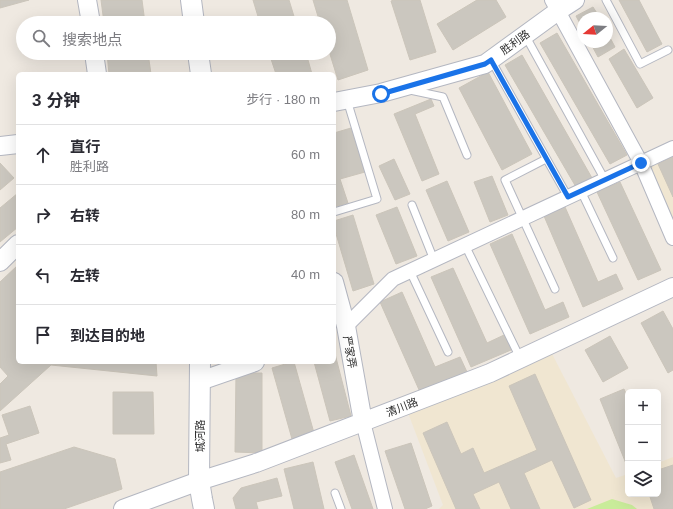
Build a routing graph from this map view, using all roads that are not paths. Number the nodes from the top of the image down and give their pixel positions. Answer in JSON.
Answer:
{"nodes":[{"id":1,"x":87,"y":0,"type":"edge"},
{"id":2,"x":191,"y":0,"type":"edge"},
{"id":3,"x":576,"y":0,"type":"edge"},
{"id":4,"x":606,"y":0,"type":"edge"},
{"id":5,"x":555,"y":6,"type":"edge"},
{"id":6,"x":90,"y":16,"type":"edge"},
{"id":7,"x":193,"y":16,"type":"edge"},
{"id":8,"x":525,"y":35,"type":"junction"},
{"id":9,"x":668,"y":50,"type":"dead end"},
{"id":10,"x":95,"y":60,"type":"edge"},
{"id":11,"x":199,"y":60,"type":"edge"},
{"id":12,"x":491,"y":60,"type":"junction"},
{"id":13,"x":97,"y":72,"type":"edge"},
{"id":14,"x":201,"y":72,"type":"edge"},
{"id":15,"x":400,"y":88,"type":"junction"},
{"id":16,"x":340,"y":101,"type":"edge"},
{"id":17,"x":16,"y":144,"type":"edge"},
{"id":18,"x":0,"y":146,"type":"edge"},
{"id":19,"x":673,"y":148,"type":"edge"},
{"id":20,"x":467,"y":155,"type":"dead end"},
{"id":21,"x":546,"y":159,"type":"junction"},
{"id":22,"x":641,"y":163,"type":"junction"},
{"id":23,"x":605,"y":180,"type":"junction"},
{"id":24,"x":581,"y":191,"type":"junction"},
{"id":25,"x":568,"y":197,"type":"junction"},
{"id":26,"x":412,"y":206,"type":"dead end"},
{"id":27,"x":336,"y":211,"type":"edge"},
{"id":28,"x":523,"y":218,"type":"junction"},
{"id":29,"x":673,"y":238,"type":"edge"},
{"id":30,"x":465,"y":245,"type":"junction"},
{"id":31,"x":16,"y":246,"type":"edge"},
{"id":32,"x":613,"y":258,"type":"dead end"},
{"id":33,"x":434,"y":260,"type":"junction"},
{"id":34,"x":0,"y":262,"type":"edge"},
{"id":35,"x":410,"y":271,"type":"junction"},
{"id":36,"x":673,"y":287,"type":"edge"},
{"id":37,"x":555,"y":289,"type":"dead end"},
{"id":38,"x":336,"y":298,"type":"edge"},
{"id":39,"x":340,"y":329,"type":"edge"},
{"id":40,"x":448,"y":352,"type":"dead end"},
{"id":41,"x":520,"y":359,"type":"junction"},
{"id":42,"x":244,"y":364,"type":"edge"},
{"id":43,"x":200,"y":372,"type":"edge"},
{"id":44,"x":363,"y":422,"type":"junction"},
{"id":45,"x":199,"y":481,"type":"junction"},
{"id":46,"x":335,"y":493,"type":"dead end"},
{"id":47,"x":123,"y":509,"type":"edge"},
{"id":48,"x":204,"y":509,"type":"edge"},
{"id":49,"x":341,"y":509,"type":"edge"},
{"id":50,"x":385,"y":509,"type":"edge"}],
"edges":[{"from":1,"to":6,"type":"street"},
{"from":2,"to":7,"type":"main road"},
{"from":3,"to":5,"type":"street","name":"胜利路"},
{"from":4,"to":9,"type":"lane"},
{"from":5,"to":8,"type":"street","name":"胜利路"},
{"from":5,"to":22,"type":"street"},
{"from":8,"to":12,"type":"street","name":"胜利路"},
{"from":8,"to":23,"type":"lane"},
{"from":10,"to":13,"type":"street"},
{"from":11,"to":14,"type":"main road"},
{"from":12,"to":15,"type":"street","name":"胜利路"},
{"from":12,"to":21,"type":"lane"},
{"from":15,"to":16,"type":"street","name":"胜利路"},
{"from":15,"to":20,"type":"lane"},
{"from":16,"to":27,"type":"lane"},
{"from":17,"to":18,"type":"street"},
{"from":19,"to":22,"type":"street"},
{"from":21,"to":25,"type":"lane"},
{"from":21,"to":28,"type":"lane"},
{"from":22,"to":23,"type":"street"},
{"from":22,"to":29,"type":"street"},
{"from":23,"to":24,"type":"street"},
{"from":24,"to":25,"type":"street"},
{"from":24,"to":32,"type":"lane"},
{"from":25,"to":28,"type":"street"},
{"from":26,"to":33,"type":"lane"},
{"from":28,"to":30,"type":"street"},
{"from":28,"to":37,"type":"lane"},
{"from":30,"to":33,"type":"street"},
{"from":30,"to":41,"type":"lane"},
{"from":31,"to":34,"type":"street"},
{"from":33,"to":35,"type":"street"},
{"from":35,"to":39,"type":"street"},
{"from":35,"to":40,"type":"lane"},
{"from":36,"to":41,"type":"street","name":"清川路"},
{"from":38,"to":39,"type":"street","name":"严家弄"},
{"from":39,"to":44,"type":"street","name":"严家弄"},
{"from":41,"to":44,"type":"street","name":"清川路"},
{"from":42,"to":43,"type":"street"},
{"from":43,"to":45,"type":"main road","name":"城河路"},
{"from":44,"to":45,"type":"street","name":"清川路"},
{"from":44,"to":50,"type":"street"},
{"from":45,"to":47,"type":"street","name":"清川路"},
{"from":45,"to":48,"type":"main road","name":"城河路"},
{"from":46,"to":49,"type":"lane"}]}
